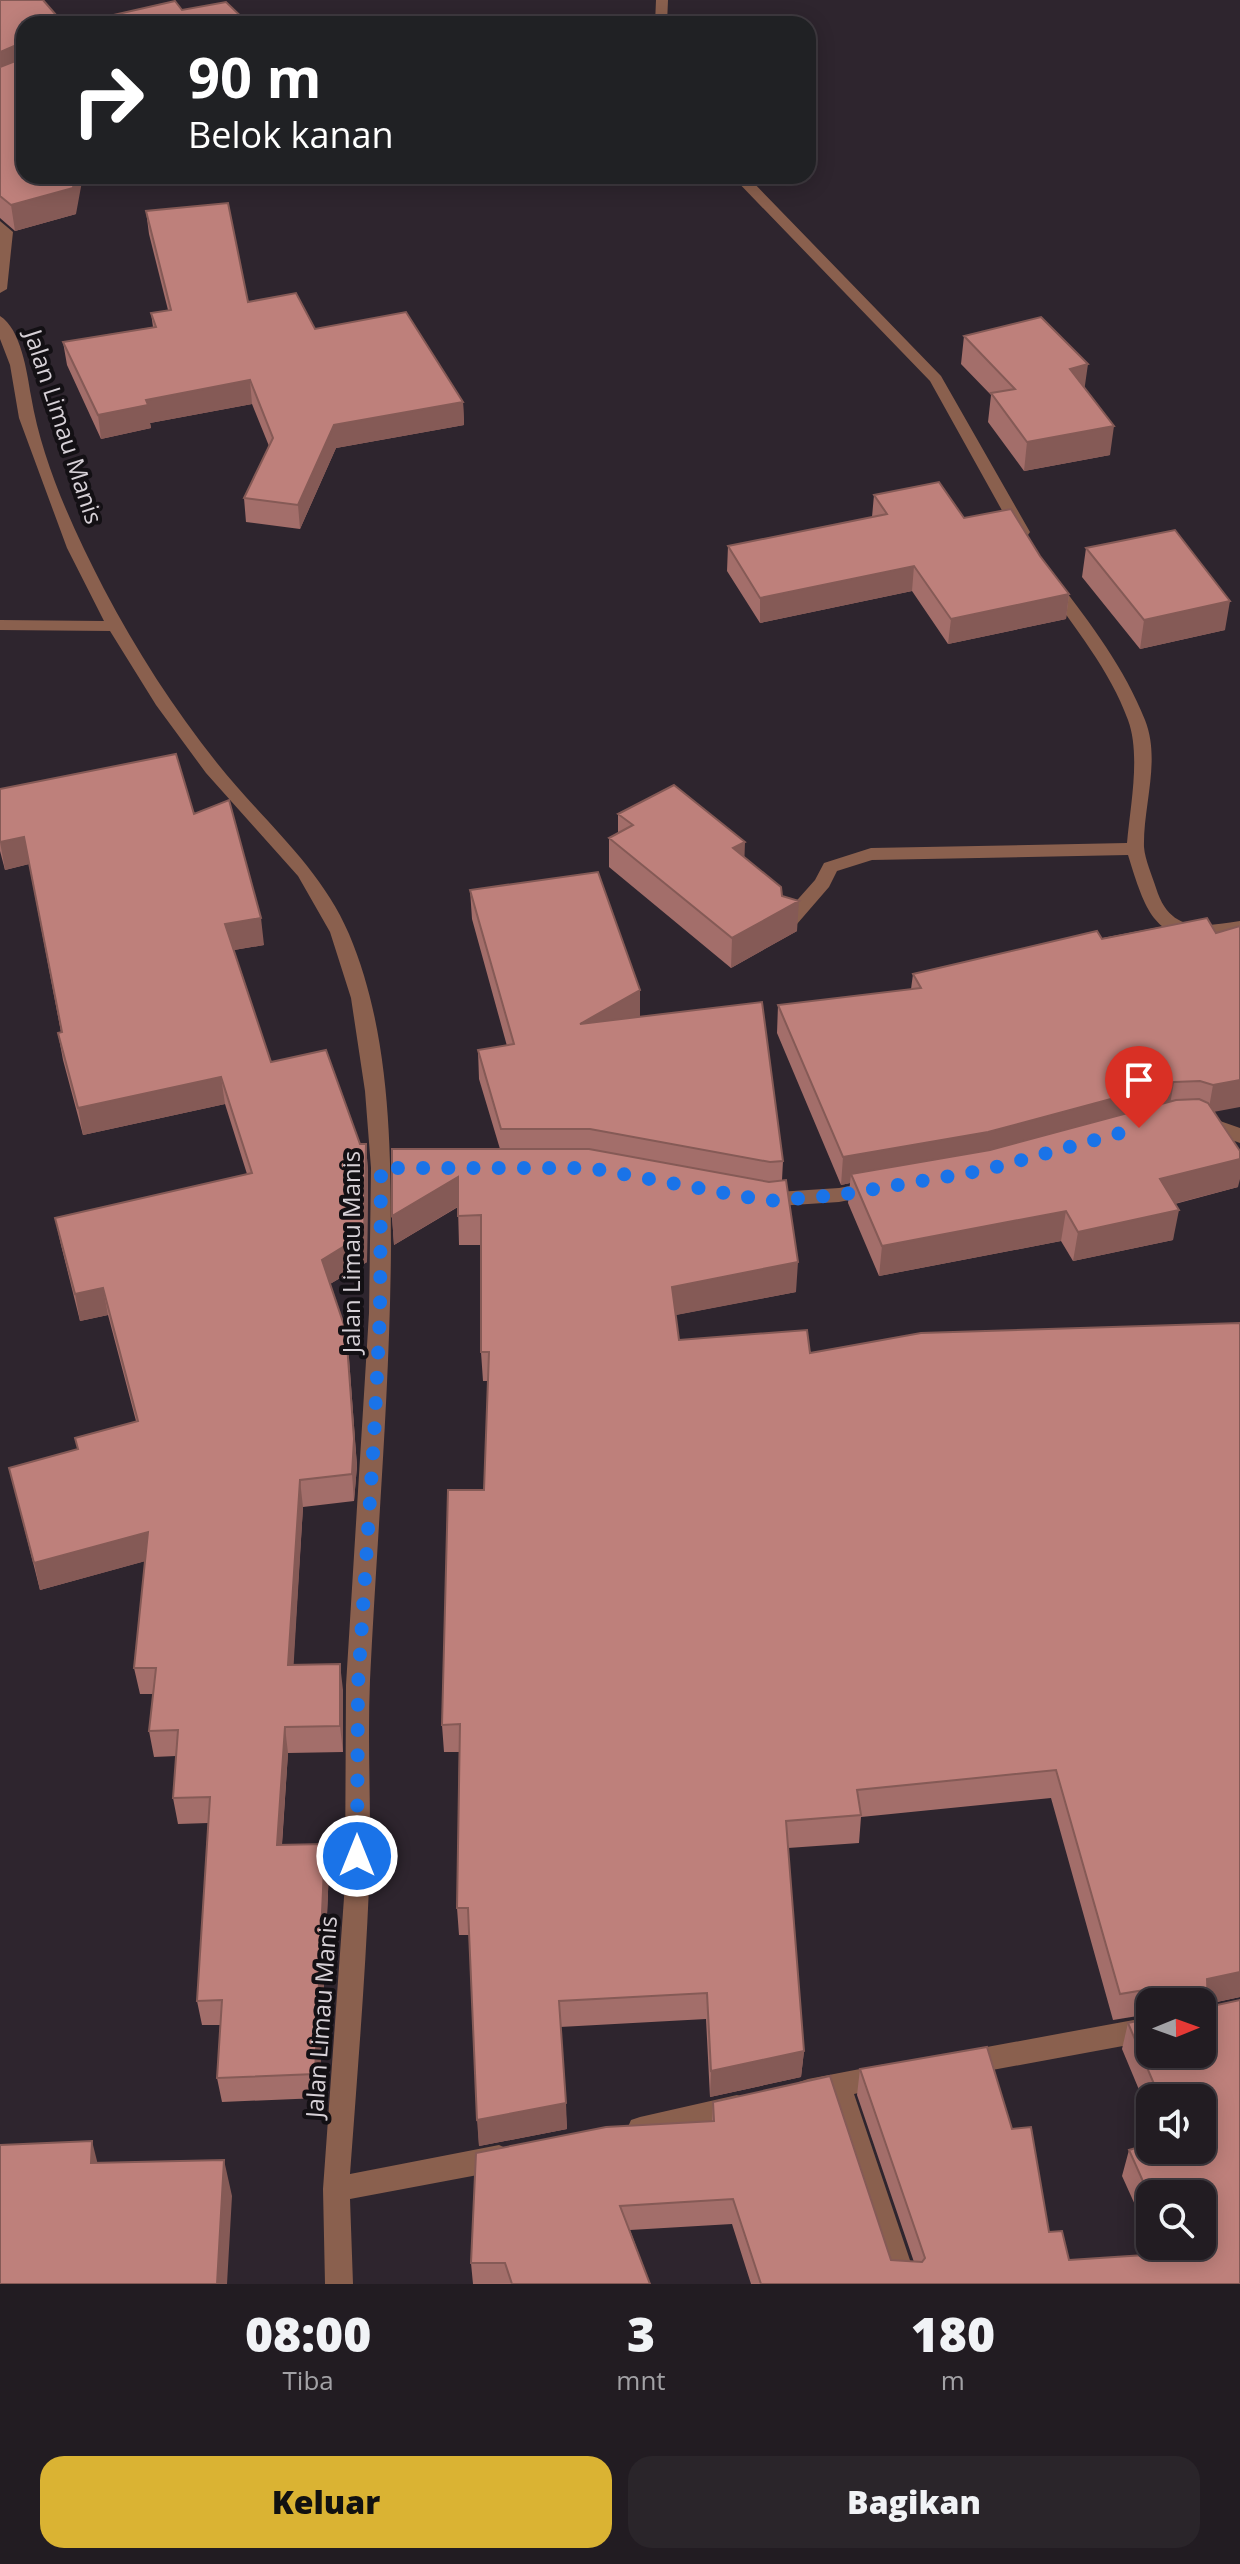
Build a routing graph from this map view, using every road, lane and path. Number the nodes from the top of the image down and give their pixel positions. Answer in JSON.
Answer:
{"nodes":[{"id":1,"x":747,"y":184,"type":"edge"},
{"id":2,"x":0,"y":225,"type":"edge"},
{"id":3,"x":0,"y":289,"type":"edge"},
{"id":4,"x":0,"y":320,"type":"edge"},
{"id":5,"x":0,"y":625,"type":"edge"},
{"id":6,"x":115,"y":626,"type":"junction"},
{"id":7,"x":1135,"y":849,"type":"junction"},
{"id":8,"x":790,"y":920,"type":"edge"},
{"id":9,"x":1240,"y":927,"type":"edge"},
{"id":10,"x":1182,"y":1119,"type":"edge"},
{"id":11,"x":1240,"y":1136,"type":"edge"},
{"id":12,"x":897,"y":1185,"type":"edge"},
{"id":13,"x":738,"y":1194,"type":"edge"},
{"id":14,"x":1136,"y":2032,"type":"edge"},
{"id":15,"x":934,"y":2068,"type":"edge"},
{"id":16,"x":906,"y":2073,"type":"edge"},
{"id":17,"x":837,"y":2084,"type":"junction"},
{"id":18,"x":619,"y":2134,"type":"edge"},
{"id":19,"x":518,"y":2154,"type":"edge"},
{"id":20,"x":336,"y":2189,"type":"junction"},
{"id":21,"x":339,"y":2284,"type":"edge"},
{"id":22,"x":904,"y":2284,"type":"edge"}],
"edges":[{"from":1,"to":7,"type":"street"},
{"from":2,"to":3,"type":"street"},
{"from":4,"to":6,"type":"street","name":"Jalan Limau Manis"},
{"from":5,"to":6,"type":"street"},
{"from":6,"to":20,"type":"street","name":"Jalan Limau Manis"},
{"from":7,"to":8,"type":"street"},
{"from":7,"to":9,"type":"street"},
{"from":10,"to":11,"type":"street"},
{"from":12,"to":13,"type":"street"},
{"from":14,"to":15,"type":"street"},
{"from":16,"to":17,"type":"street"},
{"from":17,"to":18,"type":"street"},
{"from":17,"to":22,"type":"street"},
{"from":19,"to":20,"type":"street"},
{"from":20,"to":21,"type":"street","name":"Jalan Limau Manis"}]}
